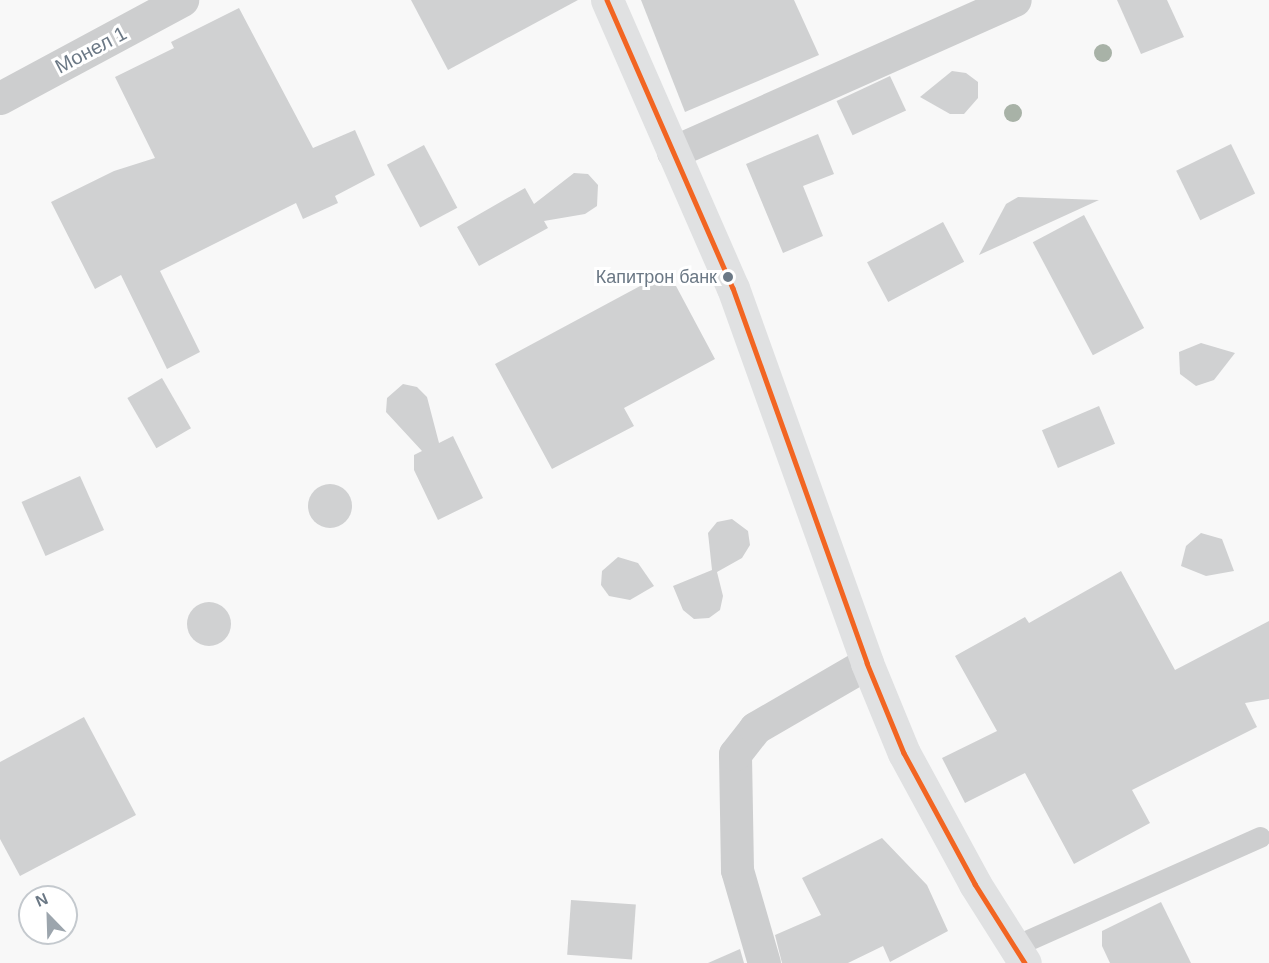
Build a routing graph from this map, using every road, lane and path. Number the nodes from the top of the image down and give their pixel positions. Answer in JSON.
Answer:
{"nodes":[{"id":1,"x":182,"y":0,"type":"edge"},
{"id":2,"x":607,"y":0,"type":"edge"},
{"id":3,"x":1015,"y":0,"type":"edge"},
{"id":4,"x":0,"y":98,"type":"edge"},
{"id":5,"x":673,"y":152,"type":"junction"},
{"id":6,"x":867,"y":663,"type":"junction"},
{"id":7,"x":1260,"y":837,"type":"dead end"},
{"id":8,"x":1020,"y":954,"type":"edge"},
{"id":9,"x":764,"y":963,"type":"edge"}],
"edges":[{"from":1,"to":4,"type":"street","name":"Монел 1"},
{"from":2,"to":5,"type":"main road"},
{"from":3,"to":5,"type":"street"},
{"from":5,"to":6,"type":"main road"},
{"from":6,"to":8,"type":"main road"},
{"from":6,"to":9,"type":"street"},
{"from":7,"to":8,"type":"lane"}]}
